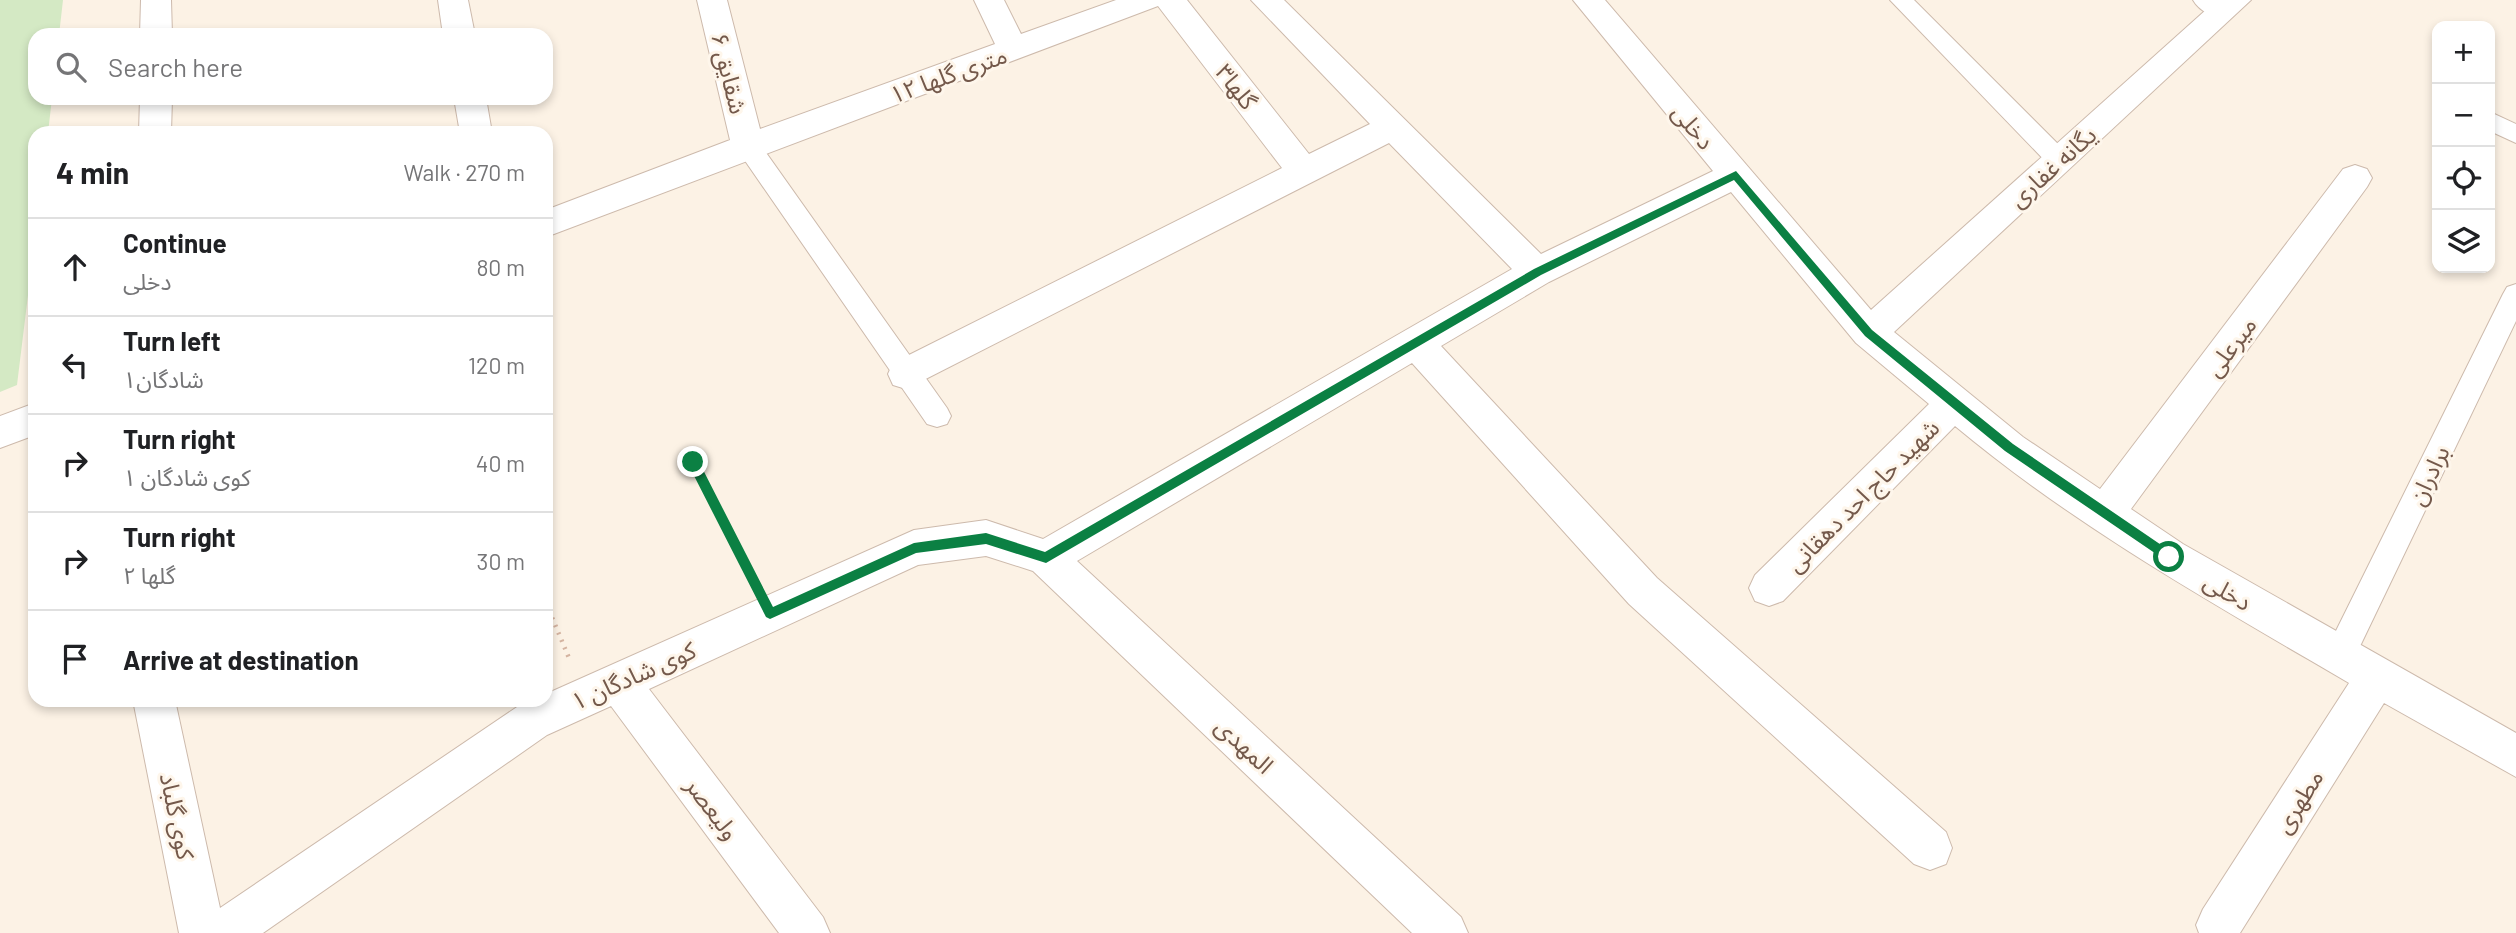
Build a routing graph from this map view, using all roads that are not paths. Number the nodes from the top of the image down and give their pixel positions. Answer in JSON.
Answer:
{"nodes":[{"id":1,"x":156,"y":0,"type":"edge"},
{"id":2,"x":453,"y":0,"type":"edge"},
{"id":3,"x":712,"y":0,"type":"edge"},
{"id":4,"x":989,"y":0,"type":"edge"},
{"id":5,"x":1147,"y":0,"type":"edge"},
{"id":6,"x":1170,"y":0,"type":"edge"},
{"id":7,"x":1266,"y":0,"type":"edge"},
{"id":8,"x":1588,"y":0,"type":"edge"},
{"id":9,"x":1901,"y":0,"type":"edge"},
{"id":10,"x":2221,"y":4,"type":"edge"},
{"id":11,"x":156,"y":28,"type":"edge"},
{"id":12,"x":458,"y":28,"type":"edge"},
{"id":13,"x":1014,"y":51,"type":"junction"},
{"id":14,"x":156,"y":105,"type":"edge"},
{"id":15,"x":471,"y":105,"type":"edge"},
{"id":16,"x":2495,"y":124,"type":"edge"},
{"id":17,"x":156,"y":126,"type":"edge"},
{"id":18,"x":475,"y":126,"type":"edge"},
{"id":19,"x":1392,"y":127,"type":"junction"},
{"id":20,"x":2516,"y":134,"type":"edge"},
{"id":21,"x":748,"y":146,"type":"junction"},
{"id":22,"x":2059,"y":160,"type":"junction"},
{"id":23,"x":1304,"y":172,"type":"junction"},
{"id":24,"x":1736,"y":175,"type":"junction"},
{"id":25,"x":2356,"y":178,"type":"dead end"},
{"id":26,"x":553,"y":221,"type":"edge"},
{"id":27,"x":1537,"y":272,"type":"junction"},
{"id":28,"x":2516,"y":294,"type":"edge"},
{"id":29,"x":1869,"y":333,"type":"junction"},
{"id":30,"x":1416,"y":343,"type":"junction"},
{"id":31,"x":906,"y":374,"type":"junction"},
{"id":32,"x":1954,"y":402,"type":"junction"},
{"id":33,"x":937,"y":416,"type":"dead end"},
{"id":34,"x":28,"y":422,"type":"edge"},
{"id":35,"x":0,"y":432,"type":"edge"},
{"id":36,"x":2105,"y":513,"type":"junction"},
{"id":37,"x":1046,"y":558,"type":"junction"},
{"id":38,"x":1769,"y":588,"type":"dead end"},
{"id":39,"x":2340,"y":655,"type":"junction"},
{"id":40,"x":2377,"y":676,"type":"junction"},
{"id":41,"x":602,"y":690,"type":"junction"},
{"id":42,"x":155,"y":707,"type":"edge"},
{"id":43,"x":2516,"y":756,"type":"edge"},
{"id":44,"x":1930,"y":848,"type":"dead end"},
{"id":45,"x":2220,"y":925,"type":"dead end"},
{"id":46,"x":1441,"y":932,"type":"edge"},
{"id":47,"x":202,"y":933,"type":"edge"},
{"id":48,"x":223,"y":933,"type":"edge"},
{"id":49,"x":807,"y":933,"type":"edge"}],
"edges":[{"from":1,"to":11,"type":"street"},
{"from":2,"to":12,"type":"street"},
{"from":3,"to":21,"type":"street","name":"شقایق ۶"},
{"from":4,"to":13,"type":"street"},
{"from":5,"to":13,"type":"street","name":"۱۲ متری گلها"},
{"from":6,"to":23,"type":"street","name":"گلها۳"},
{"from":7,"to":19,"type":"street"},
{"from":8,"to":24,"type":"street","name":"دخلی"},
{"from":9,"to":22,"type":"lane"},
{"from":10,"to":22,"type":"street","name":"یگانه غفاری"},
{"from":13,"to":21,"type":"street","name":"۱۲ متری گلها"},
{"from":14,"to":17,"type":"street"},
{"from":15,"to":18,"type":"street"},
{"from":16,"to":20,"type":"lane"},
{"from":19,"to":23,"type":"street"},
{"from":19,"to":27,"type":"street"},
{"from":21,"to":26,"type":"street","name":"۱۲ متری گلها"},
{"from":21,"to":31,"type":"lane"},
{"from":22,"to":29,"type":"street","name":"یگانه غفاری"},
{"from":23,"to":31,"type":"street"},
{"from":24,"to":27,"type":"street"},
{"from":24,"to":29,"type":"street","name":"دخلی"},
{"from":25,"to":36,"type":"street","name":"میرعلی"},
{"from":27,"to":30,"type":"street"},
{"from":28,"to":39,"type":"lane","name":"برادران"},
{"from":29,"to":32,"type":"street","name":"دخلی"},
{"from":30,"to":37,"type":"street"},
{"from":30,"to":44,"type":"street"},
{"from":31,"to":33,"type":"lane"},
{"from":32,"to":36,"type":"street","name":"دخلی"},
{"from":32,"to":38,"type":"street","name":"شهید حاج احد دهقانی"},
{"from":34,"to":35,"type":"street"},
{"from":36,"to":39,"type":"street","name":"دخلی"},
{"from":37,"to":41,"type":"street","name":"کوی شادگان ۱"},
{"from":37,"to":46,"type":"street","name":"المهدی"},
{"from":39,"to":40,"type":"street","name":"دخلی"},
{"from":40,"to":43,"type":"street","name":"دخلی"},
{"from":40,"to":45,"type":"street","name":"مطهری"},
{"from":41,"to":48,"type":"street","name":"کوی شادگان ۱"},
{"from":41,"to":49,"type":"street","name":"ولیعصر"},
{"from":42,"to":47,"type":"street","name":"کوی گلباد"}]}
